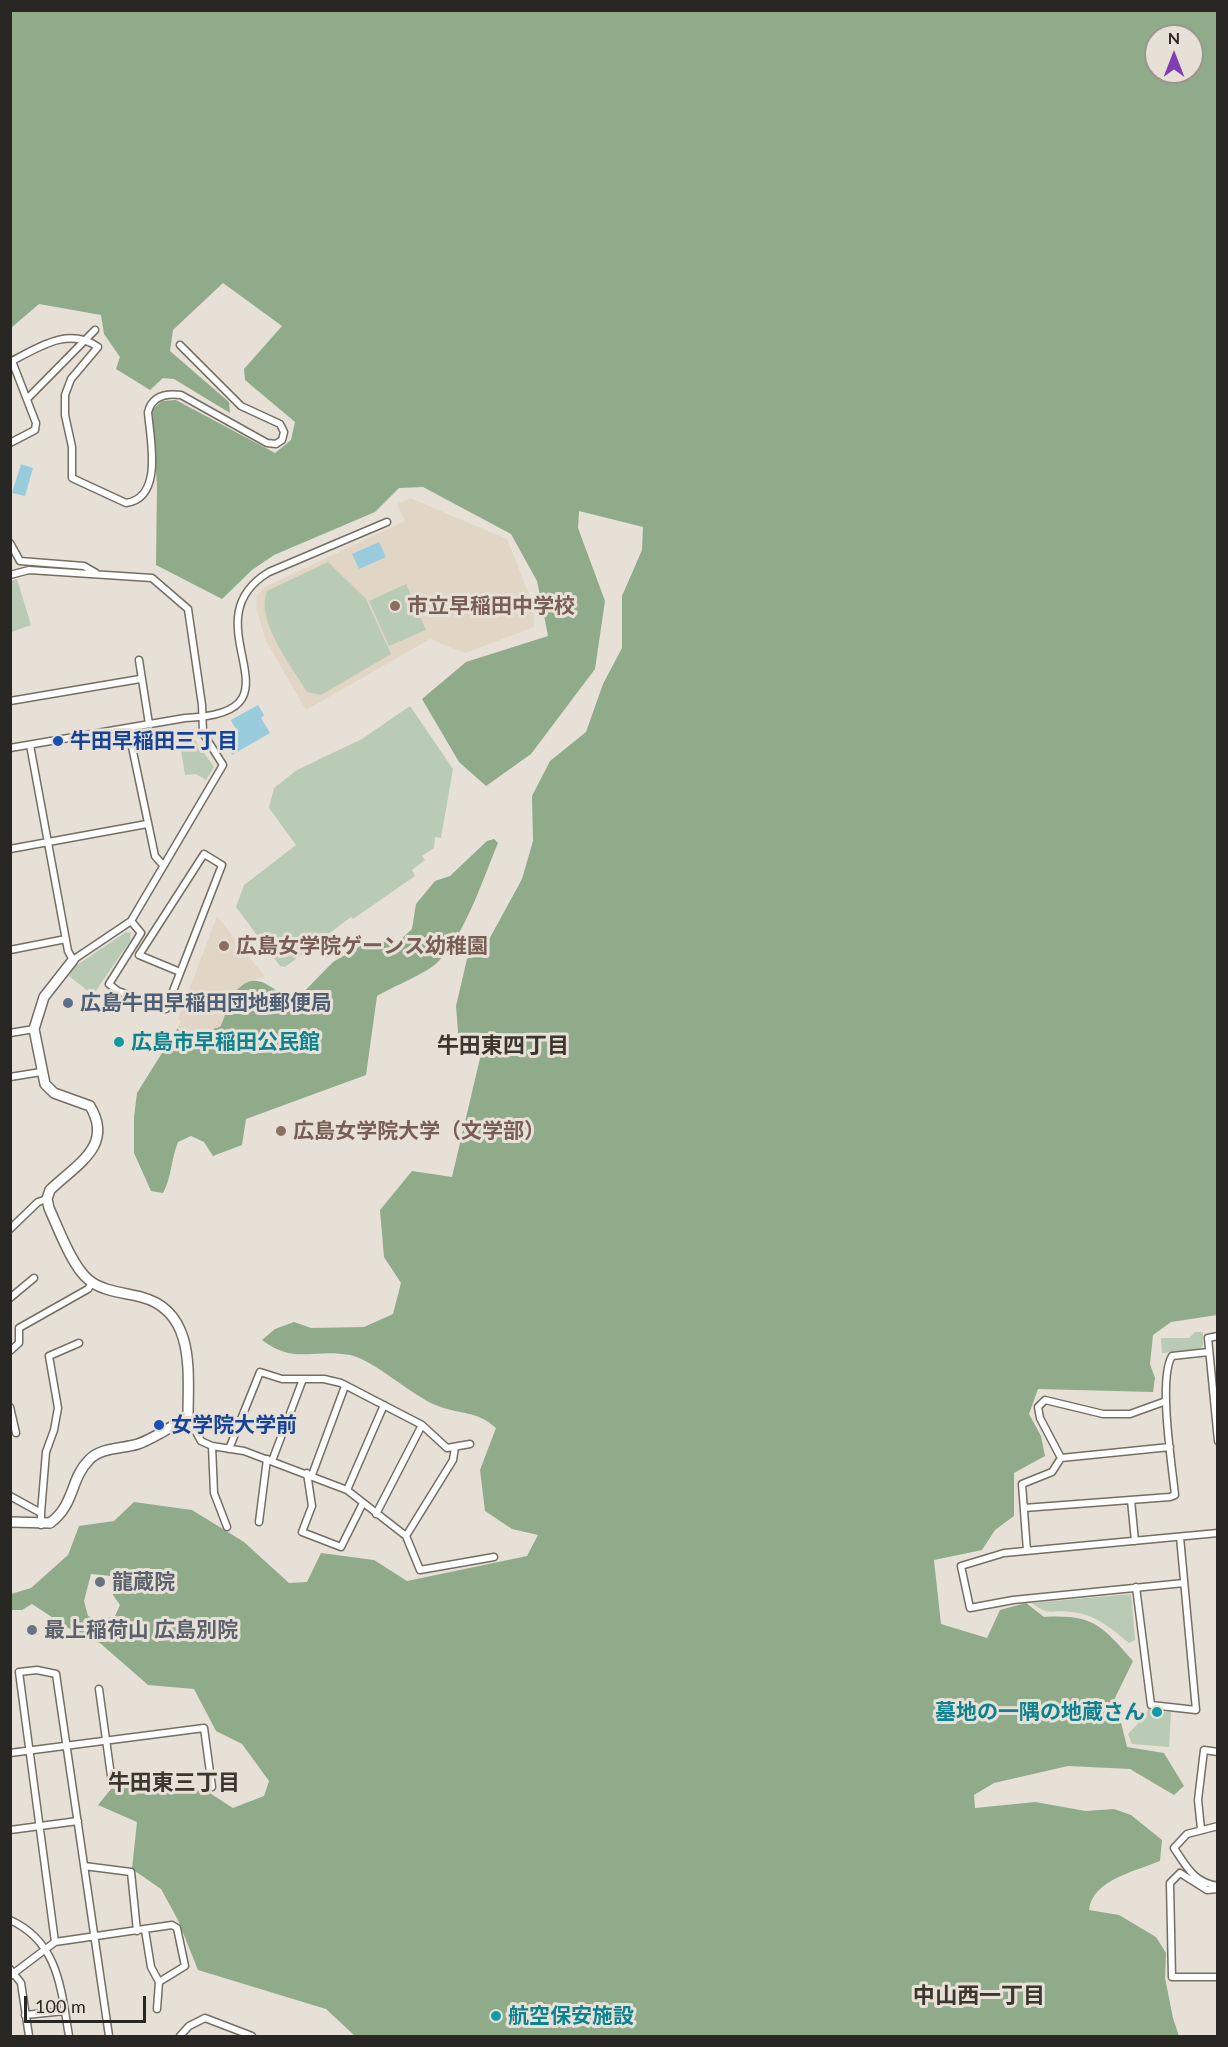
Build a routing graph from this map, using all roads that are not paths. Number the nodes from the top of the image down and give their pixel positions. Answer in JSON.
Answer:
{"nodes":[{"id":1,"x":95,"y":330,"type":"dead end"},
{"id":2,"x":87,"y":339,"type":"junction"},
{"id":3,"x":180,"y":345,"type":"dead end"},
{"id":4,"x":11,"y":361,"type":"edge"},
{"id":5,"x":27,"y":399,"type":"junction"},
{"id":6,"x":10,"y":443,"type":"edge"},
{"id":7,"x":387,"y":522,"type":"dead end"},
{"id":8,"x":10,"y":543,"type":"edge"},
{"id":9,"x":10,"y":575,"type":"edge"},
{"id":10,"x":99,"y":575,"type":"junction"},
{"id":11,"x":139,"y":660,"type":"dead end"},
{"id":12,"x":141,"y":679,"type":"junction"},
{"id":13,"x":10,"y":701,"type":"edge"},
{"id":14,"x":202,"y":717,"type":"junction"},
{"id":15,"x":149,"y":724,"type":"junction"},
{"id":16,"x":129,"y":728,"type":"junction"},
{"id":17,"x":30,"y":744,"type":"junction"},
{"id":18,"x":10,"y":748,"type":"edge"},
{"id":19,"x":147,"y":824,"type":"junction"},
{"id":20,"x":47,"y":842,"type":"junction"},
{"id":21,"x":10,"y":849,"type":"edge"},
{"id":22,"x":162,"y":864,"type":"junction"},
{"id":23,"x":131,"y":921,"type":"junction"},
{"id":24,"x":66,"y":939,"type":"junction"},
{"id":25,"x":10,"y":950,"type":"edge"},
{"id":26,"x":73,"y":960,"type":"junction"},
{"id":27,"x":180,"y":972,"type":"junction"},
{"id":28,"x":34,"y":1029,"type":"junction"},
{"id":29,"x":10,"y":1033,"type":"edge"},
{"id":30,"x":41,"y":1072,"type":"junction"},
{"id":31,"x":10,"y":1077,"type":"edge"},
{"id":32,"x":47,"y":1199,"type":"junction"},
{"id":33,"x":10,"y":1229,"type":"edge"},
{"id":34,"x":34,"y":1278,"type":"dead end"},
{"id":35,"x":92,"y":1283,"type":"junction"},
{"id":36,"x":10,"y":1298,"type":"edge"},
{"id":37,"x":1218,"y":1336,"type":"edge"},
{"id":38,"x":79,"y":1343,"type":"dead end"},
{"id":39,"x":10,"y":1351,"type":"edge"},
{"id":40,"x":1209,"y":1352,"type":"junction"},
{"id":41,"x":303,"y":1379,"type":"junction"},
{"id":42,"x":345,"y":1386,"type":"junction"},
{"id":43,"x":1166,"y":1401,"type":"junction"},
{"id":44,"x":384,"y":1405,"type":"junction"},
{"id":45,"x":10,"y":1407,"type":"edge"},
{"id":46,"x":188,"y":1417,"type":"junction"},
{"id":47,"x":422,"y":1425,"type":"junction"},
{"id":48,"x":16,"y":1433,"type":"dead end"},
{"id":49,"x":1218,"y":1441,"type":"edge"},
{"id":50,"x":470,"y":1444,"type":"dead end"},
{"id":51,"x":212,"y":1446,"type":"junction"},
{"id":52,"x":455,"y":1447,"type":"junction"},
{"id":53,"x":1170,"y":1447,"type":"junction"},
{"id":54,"x":230,"y":1449,"type":"junction"},
{"id":55,"x":1061,"y":1458,"type":"junction"},
{"id":56,"x":270,"y":1460,"type":"junction"},
{"id":57,"x":310,"y":1474,"type":"junction"},
{"id":58,"x":347,"y":1490,"type":"junction"},
{"id":59,"x":10,"y":1496,"type":"edge"},
{"id":60,"x":1131,"y":1500,"type":"junction"},
{"id":61,"x":363,"y":1503,"type":"junction"},
{"id":62,"x":1024,"y":1508,"type":"junction"},
{"id":63,"x":41,"y":1513,"type":"junction"},
{"id":64,"x":376,"y":1514,"type":"junction"},
{"id":65,"x":10,"y":1522,"type":"edge"},
{"id":66,"x":259,"y":1522,"type":"dead end"},
{"id":67,"x":41,"y":1524,"type":"junction"},
{"id":68,"x":227,"y":1527,"type":"dead end"},
{"id":69,"x":1218,"y":1533,"type":"edge"},
{"id":70,"x":406,"y":1536,"type":"junction"},
{"id":71,"x":1180,"y":1537,"type":"junction"},
{"id":72,"x":1135,"y":1541,"type":"junction"},
{"id":73,"x":1027,"y":1551,"type":"junction"},
{"id":74,"x":494,"y":1557,"type":"dead end"},
{"id":75,"x":1184,"y":1583,"type":"junction"},
{"id":76,"x":1136,"y":1587,"type":"junction"},
{"id":77,"x":99,"y":1689,"type":"dead end"},
{"id":78,"x":105,"y":1741,"type":"junction"},
{"id":79,"x":67,"y":1746,"type":"junction"},
{"id":80,"x":29,"y":1751,"type":"junction"},
{"id":81,"x":1218,"y":1752,"type":"edge"},
{"id":82,"x":10,"y":1753,"type":"edge"},
{"id":83,"x":112,"y":1783,"type":"dead end"},
{"id":84,"x":212,"y":1787,"type":"dead end"},
{"id":85,"x":78,"y":1821,"type":"junction"},
{"id":86,"x":39,"y":1826,"type":"junction"},
{"id":87,"x":1218,"y":1826,"type":"edge"},
{"id":88,"x":1201,"y":1829,"type":"junction"},
{"id":89,"x":10,"y":1830,"type":"edge"},
{"id":90,"x":84,"y":1866,"type":"junction"},
{"id":91,"x":1218,"y":1888,"type":"edge"},
{"id":92,"x":10,"y":1920,"type":"edge"},
{"id":93,"x":146,"y":1930,"type":"junction"},
{"id":94,"x":137,"y":1931,"type":"junction"},
{"id":95,"x":94,"y":1936,"type":"junction"},
{"id":96,"x":55,"y":1942,"type":"junction"},
{"id":97,"x":46,"y":1947,"type":"junction"},
{"id":98,"x":12,"y":1972,"type":"edge"},
{"id":99,"x":1218,"y":1977,"type":"edge"},
{"id":100,"x":159,"y":1982,"type":"junction"},
{"id":101,"x":157,"y":2009,"type":"dead end"},
{"id":102,"x":65,"y":2010,"type":"junction"},
{"id":103,"x":26,"y":2015,"type":"junction"},
{"id":104,"x":182,"y":2034,"type":"edge"},
{"id":105,"x":29,"y":2037,"type":"edge"},
{"id":106,"x":69,"y":2037,"type":"edge"},
{"id":107,"x":109,"y":2037,"type":"edge"},
{"id":108,"x":190,"y":2037,"type":"edge"},
{"id":109,"x":252,"y":2037,"type":"edge"}],
"edges":[{"from":1,"to":2,"type":"street"},
{"from":2,"to":3,"type":"street"},
{"from":2,"to":4,"type":"street"},
{"from":2,"to":5,"type":"street"},
{"from":4,"to":5,"type":"street"},
{"from":5,"to":6,"type":"street"},
{"from":7,"to":14,"type":"street"},
{"from":8,"to":10,"type":"street"},
{"from":9,"to":10,"type":"street"},
{"from":10,"to":14,"type":"street"},
{"from":11,"to":12,"type":"street"},
{"from":12,"to":13,"type":"street"},
{"from":12,"to":15,"type":"street"},
{"from":14,"to":15,"type":"street"},
{"from":14,"to":22,"type":"street"},
{"from":15,"to":16,"type":"street"},
{"from":16,"to":17,"type":"street"},
{"from":16,"to":19,"type":"street"},
{"from":17,"to":18,"type":"street"},
{"from":17,"to":20,"type":"street"},
{"from":19,"to":20,"type":"street"},
{"from":19,"to":22,"type":"street"},
{"from":20,"to":21,"type":"street"},
{"from":20,"to":24,"type":"street"},
{"from":22,"to":23,"type":"street"},
{"from":23,"to":26,"type":"street"},
{"from":23,"to":27,"type":"street"},
{"from":24,"to":25,"type":"street"},
{"from":24,"to":26,"type":"street"},
{"from":26,"to":28,"type":"street"},
{"from":27,"to":27,"type":"street"},
{"from":28,"to":29,"type":"street"},
{"from":28,"to":30,"type":"street"},
{"from":30,"to":31,"type":"street"},
{"from":30,"to":32,"type":"street"},
{"from":32,"to":33,"type":"street"},
{"from":32,"to":35,"type":"street"},
{"from":34,"to":36,"type":"street"},
{"from":35,"to":39,"type":"street"},
{"from":35,"to":46,"type":"street"},
{"from":37,"to":40,"type":"street"},
{"from":38,"to":63,"type":"street"},
{"from":40,"to":43,"type":"street"},
{"from":40,"to":49,"type":"street"},
{"from":41,"to":42,"type":"street"},
{"from":41,"to":54,"type":"street"},
{"from":41,"to":56,"type":"street"},
{"from":42,"to":44,"type":"street"},
{"from":42,"to":57,"type":"street"},
{"from":43,"to":53,"type":"street"},
{"from":43,"to":55,"type":"street"},
{"from":44,"to":47,"type":"street"},
{"from":44,"to":58,"type":"street"},
{"from":45,"to":48,"type":"street"},
{"from":46,"to":51,"type":"street"},
{"from":46,"to":67,"type":"street"},
{"from":47,"to":52,"type":"street"},
{"from":47,"to":64,"type":"street"},
{"from":50,"to":52,"type":"street"},
{"from":51,"to":54,"type":"street"},
{"from":51,"to":68,"type":"street"},
{"from":52,"to":70,"type":"street"},
{"from":53,"to":55,"type":"street"},
{"from":53,"to":60,"type":"street"},
{"from":54,"to":56,"type":"street"},
{"from":55,"to":62,"type":"street"},
{"from":56,"to":57,"type":"street"},
{"from":56,"to":66,"type":"street"},
{"from":57,"to":58,"type":"street"},
{"from":57,"to":61,"type":"street"},
{"from":58,"to":61,"type":"street"},
{"from":59,"to":63,"type":"street"},
{"from":60,"to":62,"type":"street"},
{"from":60,"to":72,"type":"street"},
{"from":61,"to":64,"type":"street"},
{"from":62,"to":73,"type":"street"},
{"from":63,"to":67,"type":"street"},
{"from":64,"to":70,"type":"street"},
{"from":65,"to":67,"type":"street"},
{"from":69,"to":71,"type":"street"},
{"from":70,"to":74,"type":"street"},
{"from":71,"to":72,"type":"street"},
{"from":71,"to":75,"type":"street"},
{"from":72,"to":73,"type":"street"},
{"from":73,"to":76,"type":"street"},
{"from":75,"to":76,"type":"street"},
{"from":75,"to":76,"type":"street"},
{"from":77,"to":78,"type":"street"},
{"from":78,"to":79,"type":"street"},
{"from":78,"to":83,"type":"street"},
{"from":78,"to":84,"type":"street"},
{"from":79,"to":80,"type":"street"},
{"from":79,"to":80,"type":"street"},
{"from":79,"to":85,"type":"street"},
{"from":80,"to":82,"type":"street"},
{"from":80,"to":86,"type":"street"},
{"from":81,"to":88,"type":"street"},
{"from":85,"to":86,"type":"street"},
{"from":85,"to":90,"type":"street"},
{"from":86,"to":89,"type":"street"},
{"from":86,"to":96,"type":"street"},
{"from":87,"to":88,"type":"street"},
{"from":88,"to":91,"type":"street"},
{"from":90,"to":94,"type":"street"},
{"from":90,"to":95,"type":"street"},
{"from":91,"to":99,"type":"street"},
{"from":92,"to":97,"type":"street"},
{"from":93,"to":94,"type":"street"},
{"from":93,"to":100,"type":"street"},
{"from":93,"to":100,"type":"street"},
{"from":94,"to":95,"type":"street"},
{"from":95,"to":96,"type":"street"},
{"from":95,"to":107,"type":"street"},
{"from":96,"to":97,"type":"street"},
{"from":97,"to":98,"type":"street"},
{"from":97,"to":102,"type":"street"},
{"from":98,"to":103,"type":"street"},
{"from":100,"to":101,"type":"street"},
{"from":102,"to":103,"type":"street"},
{"from":102,"to":106,"type":"street"},
{"from":103,"to":105,"type":"street"},
{"from":104,"to":108,"type":"street"},
{"from":104,"to":109,"type":"street"}]}
